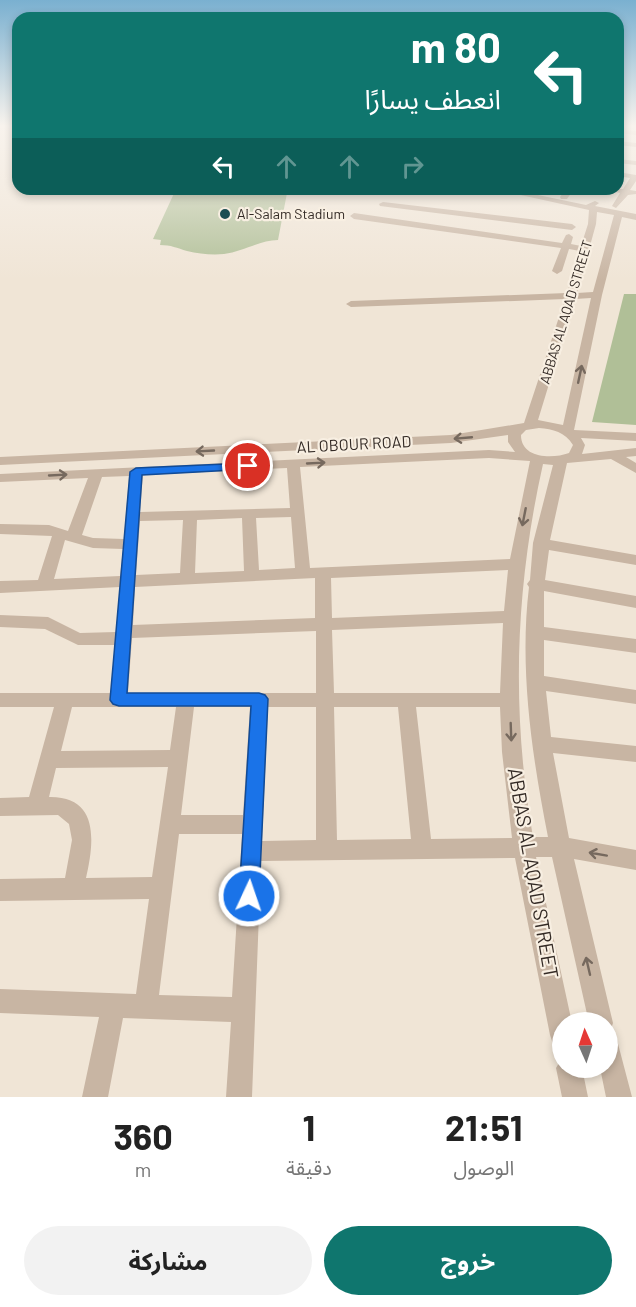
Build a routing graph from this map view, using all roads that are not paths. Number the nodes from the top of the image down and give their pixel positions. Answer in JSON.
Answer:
{"nodes":[{"id":1,"x":636,"y":177,"type":"edge"},
{"id":2,"x":624,"y":192,"type":"edge"},
{"id":3,"x":627,"y":192,"type":"junction"},
{"id":4,"x":636,"y":194,"type":"edge"},
{"id":5,"x":531,"y":195,"type":"edge"},
{"id":6,"x":557,"y":195,"type":"edge"},
{"id":7,"x":564,"y":197,"type":"joint"},
{"id":8,"x":383,"y":204,"type":"dead end"},
{"id":9,"x":594,"y":206,"type":"junction"},
{"id":10,"x":617,"y":210,"type":"junction"},
{"id":11,"x":636,"y":210,"type":"edge"},
{"id":12,"x":354,"y":216,"type":"dead end"},
{"id":13,"x":636,"y":218,"type":"edge"},
{"id":14,"x":592,"y":224,"type":"junction"},
{"id":15,"x":572,"y":227,"type":"junction"},
{"id":16,"x":565,"y":246,"type":"junction"},
{"id":17,"x":585,"y":249,"type":"junction"},
{"id":18,"x":557,"y":271,"type":"dead end"},
{"id":19,"x":588,"y":282,"type":"junction"},
{"id":20,"x":570,"y":296,"type":"junction"},
{"id":21,"x":597,"y":296,"type":"junction"},
{"id":22,"x":351,"y":304,"type":"dead end"},
{"id":23,"x":525,"y":426,"type":"junction"},
{"id":24,"x":569,"y":432,"type":"junction"},
{"id":25,"x":636,"y":437,"type":"edge"},
{"id":26,"x":636,"y":452,"type":"edge"},
{"id":27,"x":611,"y":453,"type":"junction"},
{"id":28,"x":533,"y":458,"type":"junction"},
{"id":29,"x":565,"y":460,"type":"junction"},
{"id":30,"x":0,"y":461,"type":"edge"},
{"id":31,"x":293,"y":464,"type":"junction"},
{"id":32,"x":636,"y":469,"type":"edge"},
{"id":33,"x":136,"y":472,"type":"junction"},
{"id":34,"x":96,"y":474,"type":"junction"},
{"id":35,"x":2,"y":478,"type":"edge"},
{"id":36,"x":0,"y":493,"type":"edge"},
{"id":37,"x":298,"y":512,"type":"junction"},
{"id":38,"x":249,"y":514,"type":"junction"},
{"id":39,"x":190,"y":516,"type":"junction"},
{"id":40,"x":132,"y":518,"type":"junction"},
{"id":41,"x":0,"y":529,"type":"edge"},
{"id":42,"x":66,"y":535,"type":"junction"},
{"id":43,"x":540,"y":543,"type":"junction"},
{"id":44,"x":130,"y":544,"type":"junction"},
{"id":45,"x":636,"y":560,"type":"edge"},
{"id":46,"x":516,"y":564,"type":"junction"},
{"id":47,"x":303,"y":573,"type":"junction"},
{"id":48,"x":323,"y":573,"type":"junction"},
{"id":49,"x":252,"y":576,"type":"junction"},
{"id":50,"x":187,"y":579,"type":"junction"},
{"id":51,"x":128,"y":582,"type":"junction"},
{"id":52,"x":535,"y":584,"type":"junction"},
{"id":53,"x":44,"y":585,"type":"junction"},
{"id":54,"x":0,"y":587,"type":"edge"},
{"id":55,"x":636,"y":602,"type":"edge"},
{"id":56,"x":512,"y":617,"type":"junction"},
{"id":57,"x":0,"y":621,"type":"edge"},
{"id":58,"x":324,"y":624,"type":"junction"},
{"id":59,"x":534,"y":632,"type":"junction"},
{"id":60,"x":124,"y":635,"type":"junction"},
{"id":61,"x":636,"y":646,"type":"edge"},
{"id":62,"x":536,"y":682,"type":"junction"},
{"id":63,"x":636,"y":697,"type":"edge"},
{"id":64,"x":186,"y":699,"type":"junction"},
{"id":65,"x":259,"y":699,"type":"junction"},
{"id":66,"x":325,"y":699,"type":"junction"},
{"id":67,"x":510,"y":699,"type":"junction"},
{"id":68,"x":0,"y":700,"type":"edge"},
{"id":69,"x":65,"y":700,"type":"junction"},
{"id":70,"x":119,"y":700,"type":"junction"},
{"id":71,"x":406,"y":700,"type":"junction"},
{"id":72,"x":542,"y":744,"type":"junction"},
{"id":73,"x":636,"y":754,"type":"edge"},
{"id":74,"x":178,"y":758,"type":"junction"},
{"id":75,"x":48,"y":760,"type":"junction"},
{"id":76,"x":0,"y":807,"type":"edge"},
{"id":77,"x":36,"y":807,"type":"junction"},
{"id":78,"x":252,"y":824,"type":"junction"},
{"id":79,"x":169,"y":825,"type":"junction"},
{"id":80,"x":561,"y":847,"type":"junction"},
{"id":81,"x":525,"y":848,"type":"junction"},
{"id":82,"x":422,"y":849,"type":"junction"},
{"id":83,"x":327,"y":850,"type":"junction"},
{"id":84,"x":251,"y":851,"type":"junction"},
{"id":85,"x":636,"y":860,"type":"edge"},
{"id":86,"x":161,"y":888,"type":"junction"},
{"id":87,"x":73,"y":889,"type":"junction"},
{"id":88,"x":0,"y":890,"type":"edge"},
{"id":89,"x":0,"y":1001,"type":"edge"},
{"id":90,"x":113,"y":1005,"type":"junction"},
{"id":91,"x":146,"y":1006,"type":"junction"},
{"id":92,"x":244,"y":1010,"type":"junction"},
{"id":93,"x":557,"y":1012,"type":"edge"},
{"id":94,"x":598,"y":1012,"type":"edge"},
{"id":95,"x":571,"y":1078,"type":"edge"},
{"id":96,"x":615,"y":1078,"type":"edge"},
{"id":97,"x":95,"y":1097,"type":"edge"},
{"id":98,"x":239,"y":1097,"type":"edge"},
{"id":99,"x":575,"y":1097,"type":"edge"},
{"id":100,"x":619,"y":1097,"type":"edge"}],
"edges":[{"from":1,"to":3,"type":"street"},
{"from":2,"to":3,"type":"street"},
{"from":3,"to":4,"type":"street"},
{"from":3,"to":10,"type":"street"},
{"from":5,"to":9,"type":"street"},
{"from":6,"to":7,"type":"street"},
{"from":7,"to":9,"type":"street"},
{"from":8,"to":15,"type":"street"},
{"from":9,"to":10,"type":"street"},
{"from":9,"to":14,"type":"street","name":"ABBAS AL AQAD STREET"},
{"from":10,"to":11,"type":"street"},
{"from":10,"to":13,"type":"street"},
{"from":10,"to":19,"type":"street","name":"ABBAS AL AQAD STREET"},
{"from":12,"to":16,"type":"street"},
{"from":14,"to":15,"type":"street"},
{"from":14,"to":17,"type":"street","name":"ABBAS AL AQAD STREET"},
{"from":15,"to":16,"type":"street"},
{"from":16,"to":17,"type":"street"},
{"from":16,"to":18,"type":"street"},
{"from":17,"to":19,"type":"street","name":"ABBAS AL AQAD STREET"},
{"from":19,"to":20,"type":"street","name":"ABBAS AL AQAD STREET"},
{"from":19,"to":21,"type":"street","name":"ABBAS AL AQAD STREET"},
{"from":20,"to":21,"type":"street"},
{"from":20,"to":22,"type":"street"},
{"from":20,"to":23,"type":"street","name":"ABBAS AL AQAD STREET"},
{"from":24,"to":21,"type":"street","name":"ABBAS AL AQAD STREET","one_way":true},
{"from":23,"to":24,"type":"street"},
{"from":23,"to":28,"type":"street"},
{"from":23,"to":30,"type":"street","name":"AL OBOUR ROAD","one_way":true},
{"from":24,"to":25,"type":"street"},
{"from":24,"to":29,"type":"street","name":"ABBAS AL AQAD STREET"},
{"from":26,"to":27,"type":"street"},
{"from":27,"to":29,"type":"street"},
{"from":27,"to":32,"type":"street"},
{"from":28,"to":29,"type":"street","name":"AL OBOUR ROAD"},
{"from":31,"to":28,"type":"street","name":"AL OBOUR ROAD","one_way":true},
{"from":28,"to":46,"type":"street","name":"ABBAS AL AQAD STREET","one_way":true},
{"from":29,"to":43,"type":"street","name":"ABBAS AL AQAD STREET"},
{"from":31,"to":33,"type":"street","name":"AL OBOUR ROAD"},
{"from":31,"to":37,"type":"street"},
{"from":33,"to":34,"type":"street","name":"AL OBOUR ROAD"},
{"from":33,"to":40,"type":"street"},
{"from":35,"to":34,"type":"street","name":"AL OBOUR ROAD","one_way":true},
{"from":34,"to":42,"type":"street"},
{"from":35,"to":36,"type":"street"},
{"from":37,"to":38,"type":"street"},
{"from":37,"to":47,"type":"street"},
{"from":38,"to":39,"type":"street"},
{"from":38,"to":49,"type":"street"},
{"from":39,"to":40,"type":"street"},
{"from":39,"to":50,"type":"street"},
{"from":40,"to":44,"type":"street"},
{"from":41,"to":42,"type":"street"},
{"from":42,"to":44,"type":"street"},
{"from":42,"to":53,"type":"street"},
{"from":43,"to":45,"type":"street"},
{"from":43,"to":52,"type":"street","name":"ABBAS AL AQAD STREET"},
{"from":44,"to":51,"type":"street"},
{"from":46,"to":48,"type":"street"},
{"from":46,"to":56,"type":"street","name":"ABBAS AL AQAD STREET"},
{"from":47,"to":48,"type":"street"},
{"from":47,"to":49,"type":"street"},
{"from":48,"to":58,"type":"street"},
{"from":49,"to":50,"type":"street"},
{"from":50,"to":51,"type":"street"},
{"from":51,"to":53,"type":"street"},
{"from":51,"to":60,"type":"street"},
{"from":52,"to":55,"type":"street"},
{"from":52,"to":59,"type":"street","name":"ABBAS AL AQAD STREET"},
{"from":53,"to":54,"type":"street"},
{"from":56,"to":58,"type":"street"},
{"from":56,"to":67,"type":"street","name":"ABBAS AL AQAD STREET"},
{"from":57,"to":60,"type":"street"},
{"from":58,"to":60,"type":"street"},
{"from":58,"to":66,"type":"street"},
{"from":59,"to":61,"type":"street"},
{"from":59,"to":62,"type":"street","name":"ABBAS AL AQAD STREET"},
{"from":60,"to":70,"type":"street"},
{"from":62,"to":63,"type":"street"},
{"from":62,"to":72,"type":"street","name":"ABBAS AL AQAD STREET"},
{"from":64,"to":65,"type":"street"},
{"from":64,"to":70,"type":"street"},
{"from":64,"to":74,"type":"street"},
{"from":65,"to":66,"type":"street"},
{"from":65,"to":78,"type":"street"},
{"from":66,"to":71,"type":"street"},
{"from":66,"to":83,"type":"street"},
{"from":67,"to":71,"type":"street"},
{"from":67,"to":81,"type":"street","name":"ABBAS AL AQAD STREET","one_way":true},
{"from":68,"to":69,"type":"street"},
{"from":69,"to":70,"type":"street"},
{"from":69,"to":75,"type":"street"},
{"from":71,"to":82,"type":"street"},
{"from":72,"to":73,"type":"street"},
{"from":72,"to":80,"type":"street","name":"ABBAS AL AQAD STREET"},
{"from":74,"to":75,"type":"street"},
{"from":74,"to":79,"type":"street"},
{"from":75,"to":77,"type":"street"},
{"from":76,"to":77,"type":"street"},
{"from":77,"to":87,"type":"street"},
{"from":78,"to":79,"type":"street"},
{"from":78,"to":84,"type":"street"},
{"from":79,"to":86,"type":"street"},
{"from":80,"to":81,"type":"street"},
{"from":85,"to":80,"type":"street","one_way":true},
{"from":94,"to":80,"type":"street","name":"ABBAS AL AQAD STREET","one_way":true},
{"from":81,"to":82,"type":"street"},
{"from":81,"to":93,"type":"street","name":"ABBAS AL AQAD STREET"},
{"from":82,"to":83,"type":"street"},
{"from":83,"to":84,"type":"street"},
{"from":84,"to":92,"type":"street"},
{"from":86,"to":87,"type":"street"},
{"from":86,"to":91,"type":"street"},
{"from":87,"to":88,"type":"street"},
{"from":89,"to":90,"type":"street"},
{"from":90,"to":91,"type":"street"},
{"from":90,"to":97,"type":"street"},
{"from":91,"to":92,"type":"street"},
{"from":92,"to":98,"type":"street"},
{"from":95,"to":99,"type":"street"},
{"from":96,"to":100,"type":"street"}]}
